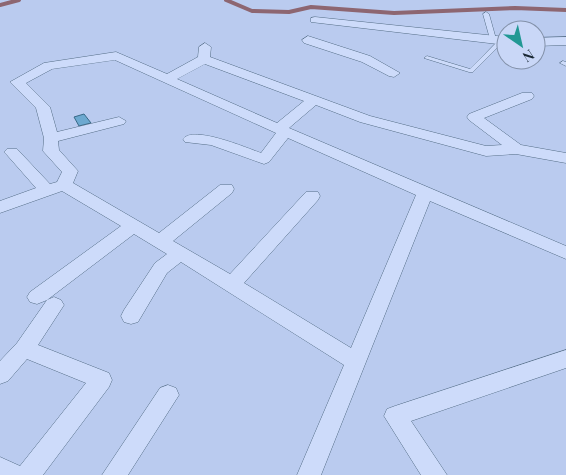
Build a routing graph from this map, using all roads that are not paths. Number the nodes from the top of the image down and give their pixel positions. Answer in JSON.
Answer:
{"nodes":[{"id":1,"x":486,"y":14,"type":"dead end"},
{"id":2,"x":315,"y":20,"type":"dead end"},
{"id":3,"x":496,"y":33,"type":"edge"},
{"id":4,"x":348,"y":38,"type":"junction"},
{"id":5,"x":308,"y":40,"type":"dead end"},
{"id":6,"x":496,"y":40,"type":"edge"},
{"id":7,"x":566,"y":41,"type":"edge"},
{"id":8,"x":546,"y":42,"type":"edge"},
{"id":9,"x":496,"y":44,"type":"edge"},
{"id":10,"x":427,"y":58,"type":"dead end"},
{"id":11,"x":394,"y":73,"type":"dead end"},
{"id":12,"x":167,"y":79,"type":"junction"},
{"id":13,"x":527,"y":96,"type":"dead end"},
{"id":14,"x":314,"y":100,"type":"junction"},
{"id":15,"x":119,"y":122,"type":"dead end"},
{"id":16,"x":282,"y":131,"type":"junction"},
{"id":17,"x":51,"y":138,"type":"junction"},
{"id":18,"x":190,"y":139,"type":"dead end"},
{"id":19,"x":516,"y":149,"type":"junction"},
{"id":20,"x":12,"y":152,"type":"dead end"},
{"id":21,"x":566,"y":158,"type":"edge"},
{"id":22,"x":56,"y":188,"type":"junction"},
{"id":23,"x":226,"y":189,"type":"dead end"},
{"id":24,"x":425,"y":192,"type":"junction"},
{"id":25,"x":312,"y":196,"type":"dead end"},
{"id":26,"x":0,"y":207,"type":"edge"},
{"id":27,"x":133,"y":226,"type":"junction"},
{"id":28,"x":160,"y":242,"type":"junction"},
{"id":29,"x":566,"y":253,"type":"edge"},
{"id":30,"x":180,"y":254,"type":"junction"},
{"id":31,"x":232,"y":284,"type":"junction"},
{"id":32,"x":131,"y":316,"type":"dead end"},
{"id":33,"x":24,"y":349,"type":"junction"},
{"id":34,"x":566,"y":358,"type":"edge"},
{"id":35,"x":355,"y":360,"type":"junction"},
{"id":36,"x":0,"y":375,"type":"edge"},
{"id":37,"x":168,"y":396,"type":"dead end"},
{"id":38,"x":0,"y":469,"type":"edge"},
{"id":39,"x":13,"y":475,"type":"edge"},
{"id":40,"x":28,"y":475,"type":"edge"},
{"id":41,"x":114,"y":475,"type":"edge"},
{"id":42,"x":309,"y":475,"type":"edge"},
{"id":43,"x":435,"y":475,"type":"edge"}],
"edges":[{"from":1,"to":3,"type":"lane"},
{"from":2,"to":4,"type":"street"},
{"from":4,"to":5,"type":"street"},
{"from":4,"to":6,"type":"street"},
{"from":4,"to":11,"type":"street"},
{"from":7,"to":8,"type":"street"},
{"from":9,"to":10,"type":"lane"},
{"from":12,"to":14,"type":"street"},
{"from":12,"to":16,"type":"street"},
{"from":12,"to":17,"type":"street"},
{"from":13,"to":19,"type":"street"},
{"from":14,"to":16,"type":"street"},
{"from":14,"to":19,"type":"street"},
{"from":15,"to":17,"type":"street"},
{"from":16,"to":18,"type":"street"},
{"from":16,"to":24,"type":"street"},
{"from":17,"to":22,"type":"street"},
{"from":19,"to":21,"type":"street"},
{"from":20,"to":22,"type":"street"},
{"from":22,"to":26,"type":"street"},
{"from":22,"to":27,"type":"street"},
{"from":23,"to":28,"type":"street"},
{"from":24,"to":29,"type":"street"},
{"from":24,"to":35,"type":"street"},
{"from":25,"to":31,"type":"street"},
{"from":27,"to":28,"type":"street"},
{"from":27,"to":33,"type":"street"},
{"from":28,"to":30,"type":"street"},
{"from":30,"to":31,"type":"street"},
{"from":30,"to":32,"type":"street"},
{"from":31,"to":35,"type":"street"},
{"from":33,"to":36,"type":"street"},
{"from":33,"to":40,"type":"street"},
{"from":34,"to":43,"type":"street"},
{"from":35,"to":42,"type":"street"},
{"from":37,"to":41,"type":"street"},
{"from":38,"to":39,"type":"street"}]}
